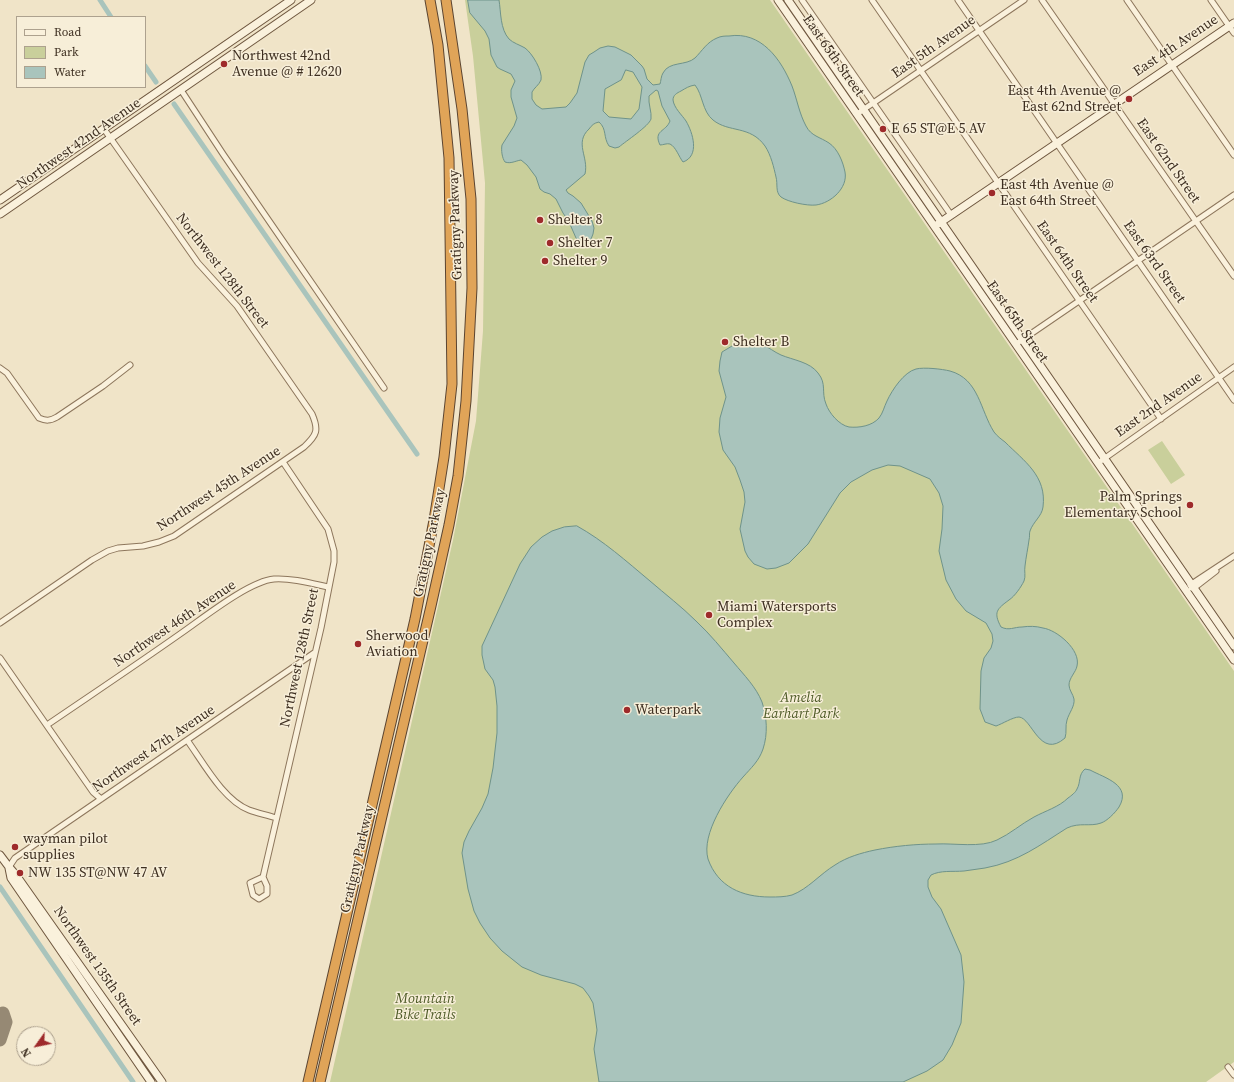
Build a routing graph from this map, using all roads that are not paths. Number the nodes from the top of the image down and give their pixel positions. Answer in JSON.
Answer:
{"nodes":[{"id":1,"x":291,"y":0,"type":"edge"},
{"id":2,"x":311,"y":0,"type":"edge"},
{"id":3,"x":430,"y":0,"type":"edge"},
{"id":4,"x":446,"y":0,"type":"edge"},
{"id":5,"x":788,"y":0,"type":"edge"},
{"id":6,"x":802,"y":0,"type":"edge"},
{"id":7,"x":872,"y":0,"type":"edge"},
{"id":8,"x":958,"y":0,"type":"edge"},
{"id":9,"x":1024,"y":0,"type":"edge"},
{"id":10,"x":1042,"y":0,"type":"edge"},
{"id":11,"x":1127,"y":0,"type":"edge"},
{"id":12,"x":1211,"y":0,"type":"edge"},
{"id":13,"x":780,"y":1,"type":"edge"},
{"id":14,"x":1232,"y":24,"type":"edge"},
{"id":15,"x":253,"y":26,"type":"junction"},
{"id":16,"x":979,"y":30,"type":"junction"},
{"id":17,"x":1234,"y":33,"type":"edge"},
{"id":18,"x":260,"y":36,"type":"junction"},
{"id":19,"x":1172,"y":65,"type":"junction"},
{"id":20,"x":921,"y":71,"type":"junction"},
{"id":21,"x":181,"y":90,"type":"junction"},
{"id":22,"x":874,"y":103,"type":"junction"},
{"id":23,"x":1114,"y":104,"type":"junction"},
{"id":24,"x":861,"y":112,"type":"junction"},
{"id":25,"x":104,"y":129,"type":"junction"},
{"id":26,"x":110,"y":138,"type":"junction"},
{"id":27,"x":1056,"y":144,"type":"junction"},
{"id":28,"x":1234,"y":154,"type":"edge"},
{"id":29,"x":60,"y":159,"type":"junction"},
{"id":30,"x":67,"y":168,"type":"junction"},
{"id":31,"x":998,"y":183,"type":"junction"},
{"id":32,"x":17,"y":188,"type":"junction"},
{"id":33,"x":1234,"y":195,"type":"edge"},
{"id":34,"x":24,"y":198,"type":"junction"},
{"id":35,"x":0,"y":200,"type":"edge"},
{"id":36,"x":0,"y":214,"type":"edge"},
{"id":37,"x":951,"y":215,"type":"junction"},
{"id":38,"x":941,"y":221,"type":"junction"},
{"id":39,"x":1195,"y":222,"type":"junction"},
{"id":40,"x":935,"y":226,"type":"junction"},
{"id":41,"x":1139,"y":261,"type":"junction"},
{"id":42,"x":1234,"y":276,"type":"edge"},
{"id":43,"x":1080,"y":301,"type":"junction"},
{"id":44,"x":1023,"y":340,"type":"junction"},
{"id":45,"x":1016,"y":344,"type":"junction"},
{"id":46,"x":130,"y":365,"type":"dead end"},
{"id":47,"x":1234,"y":367,"type":"edge"},
{"id":48,"x":0,"y":368,"type":"edge"},
{"id":49,"x":1219,"y":378,"type":"junction"},
{"id":50,"x":384,"y":388,"type":"dead end"},
{"id":51,"x":1234,"y":400,"type":"edge"},
{"id":52,"x":1161,"y":418,"type":"junction"},
{"id":53,"x":316,"y":429,"type":"joint"},
{"id":54,"x":1105,"y":458,"type":"junction"},
{"id":55,"x":283,"y":462,"type":"junction"},
{"id":56,"x":1098,"y":463,"type":"junction"},
{"id":57,"x":1234,"y":556,"type":"edge"},
{"id":58,"x":1192,"y":586,"type":"junction"},
{"id":59,"x":328,"y":588,"type":"junction"},
{"id":60,"x":1186,"y":590,"type":"junction"},
{"id":61,"x":0,"y":623,"type":"edge"},
{"id":62,"x":1234,"y":646,"type":"edge"},
{"id":63,"x":314,"y":652,"type":"junction"},
{"id":64,"x":0,"y":658,"type":"edge"},
{"id":65,"x":1234,"y":660,"type":"edge"},
{"id":66,"x":47,"y":725,"type":"junction"},
{"id":67,"x":187,"y":740,"type":"junction"},
{"id":68,"x":101,"y":800,"type":"junction"},
{"id":69,"x":276,"y":818,"type":"junction"},
{"id":70,"x":0,"y":855,"type":"edge"},
{"id":71,"x":9,"y":867,"type":"junction"},
{"id":72,"x":263,"y":877,"type":"dead end"},
{"id":73,"x":1228,"y":1067,"type":"dead end"},
{"id":74,"x":1234,"y":1075,"type":"edge"},
{"id":75,"x":151,"y":1082,"type":"edge"},
{"id":76,"x":162,"y":1082,"type":"edge"},
{"id":77,"x":308,"y":1082,"type":"edge"},
{"id":78,"x":320,"y":1082,"type":"edge"}],
"edges":[{"from":1,"to":15,"type":"main road","name":"Northwest 42nd Avenue"},
{"from":2,"to":18,"type":"main road","name":"Northwest 42nd Avenue"},
{"from":3,"to":77,"type":"highway","name":"Gratigny Parkway"},
{"from":4,"to":78,"type":"highway","name":"Gratigny Parkway"},
{"from":5,"to":24,"type":"main road","name":"East 65th Street"},
{"from":6,"to":22,"type":"street"},
{"from":7,"to":20,"type":"street","name":"East 64th Street"},
{"from":8,"to":16,"type":"street","name":"East 63rd Street"},
{"from":9,"to":16,"type":"street","name":"East 5th Avenue"},
{"from":10,"to":23,"type":"street","name":"East 62nd Street"},
{"from":11,"to":19,"type":"street"},
{"from":12,"to":14,"type":"street"},
{"from":13,"to":24,"type":"main road","name":"East 65th Street"},
{"from":14,"to":17,"type":"street"},
{"from":14,"to":19,"type":"main road","name":"East 4th Avenue"},
{"from":15,"to":18,"type":"main road"},
{"from":15,"to":25,"type":"main road","name":"Northwest 42nd Avenue"},
{"from":16,"to":20,"type":"street","name":"East 5th Avenue"},
{"from":16,"to":27,"type":"street","name":"East 63rd Street"},
{"from":18,"to":21,"type":"main road","name":"Northwest 42nd Avenue"},
{"from":19,"to":23,"type":"main road","name":"East 4th Avenue"},
{"from":19,"to":28,"type":"street"},
{"from":20,"to":22,"type":"street","name":"East 5th Avenue"},
{"from":20,"to":31,"type":"street","name":"East 64th Street"},
{"from":21,"to":26,"type":"main road","name":"Northwest 42nd Avenue"},
{"from":21,"to":50,"type":"street"},
{"from":22,"to":24,"type":"street","name":"East 5th Avenue"},
{"from":22,"to":37,"type":"street"},
{"from":23,"to":27,"type":"main road","name":"East 4th Avenue"},
{"from":23,"to":39,"type":"street","name":"East 62nd Street"},
{"from":24,"to":38,"type":"main road","name":"East 65th Street"},
{"from":24,"to":40,"type":"main road","name":"East 65th Street"},
{"from":25,"to":26,"type":"street","name":"Northwest 128th Street"},
{"from":25,"to":29,"type":"main road","name":"Northwest 42nd Avenue"},
{"from":26,"to":30,"type":"main road","name":"Northwest 42nd Avenue"},
{"from":26,"to":53,"type":"street","name":"Northwest 128th Street"},
{"from":27,"to":31,"type":"main road","name":"East 4th Avenue"},
{"from":27,"to":41,"type":"street","name":"East 63rd Street"},
{"from":29,"to":30,"type":"main road"},
{"from":29,"to":32,"type":"main road","name":"Northwest 42nd Avenue"},
{"from":30,"to":34,"type":"main road","name":"Northwest 42nd Avenue"},
{"from":31,"to":37,"type":"main road","name":"East 4th Avenue"},
{"from":31,"to":43,"type":"street","name":"East 64th Street"},
{"from":32,"to":34,"type":"main road"},
{"from":32,"to":35,"type":"main road","name":"Northwest 42nd Avenue"},
{"from":33,"to":39,"type":"street"},
{"from":34,"to":36,"type":"main road","name":"Northwest 42nd Avenue"},
{"from":37,"to":38,"type":"main road","name":"East 4th Avenue"},
{"from":38,"to":40,"type":"main road","name":"East 4th Avenue"},
{"from":38,"to":44,"type":"main road","name":"East 65th Street"},
{"from":39,"to":41,"type":"street"},
{"from":39,"to":42,"type":"street","name":"East 62nd Street"},
{"from":40,"to":45,"type":"main road","name":"East 65th Street"},
{"from":41,"to":43,"type":"street"},
{"from":41,"to":49,"type":"street","name":"East 63rd Street"},
{"from":43,"to":44,"type":"street"},
{"from":43,"to":52,"type":"street","name":"East 64th Street"},
{"from":44,"to":45,"type":"street"},
{"from":44,"to":54,"type":"main road","name":"East 65th Street"},
{"from":45,"to":56,"type":"main road","name":"East 65th Street"},
{"from":46,"to":48,"type":"street"},
{"from":47,"to":49,"type":"street","name":"East 2nd Avenue"},
{"from":49,"to":51,"type":"street","name":"East 63rd Street"},
{"from":49,"to":52,"type":"street","name":"East 2nd Avenue"},
{"from":52,"to":54,"type":"street","name":"East 2nd Avenue"},
{"from":53,"to":55,"type":"street","name":"Northwest 45th Avenue"},
{"from":54,"to":56,"type":"street","name":"East 2nd Avenue"},
{"from":54,"to":58,"type":"main road","name":"East 65th Street"},
{"from":55,"to":59,"type":"street","name":"Northwest 128th Street"},
{"from":55,"to":61,"type":"street","name":"Northwest 45th Avenue"},
{"from":56,"to":60,"type":"main road","name":"East 65th Street"},
{"from":57,"to":58,"type":"street"},
{"from":58,"to":60,"type":"street"},
{"from":58,"to":62,"type":"main road","name":"East 65th Street"},
{"from":59,"to":63,"type":"street","name":"Northwest 128th Street"},
{"from":59,"to":66,"type":"street","name":"Northwest 46th Avenue"},
{"from":60,"to":65,"type":"main road","name":"East 65th Street"},
{"from":63,"to":67,"type":"street","name":"Northwest 47th Avenue"},
{"from":63,"to":69,"type":"street","name":"Northwest 128th Street"},
{"from":64,"to":66,"type":"street"},
{"from":66,"to":68,"type":"street"},
{"from":67,"to":68,"type":"street","name":"Northwest 47th Avenue"},
{"from":67,"to":69,"type":"street"},
{"from":68,"to":71,"type":"street","name":"Northwest 47th Avenue"},
{"from":69,"to":72,"type":"street","name":"Northwest 128th Street"},
{"from":70,"to":71,"type":"main road","name":"Northwest 135th Street"},
{"from":71,"to":75,"type":"main road","name":"Northwest 135th Street"},
{"from":71,"to":76,"type":"main road","name":"Northwest 135th Street"},
{"from":73,"to":74,"type":"street"}]}
